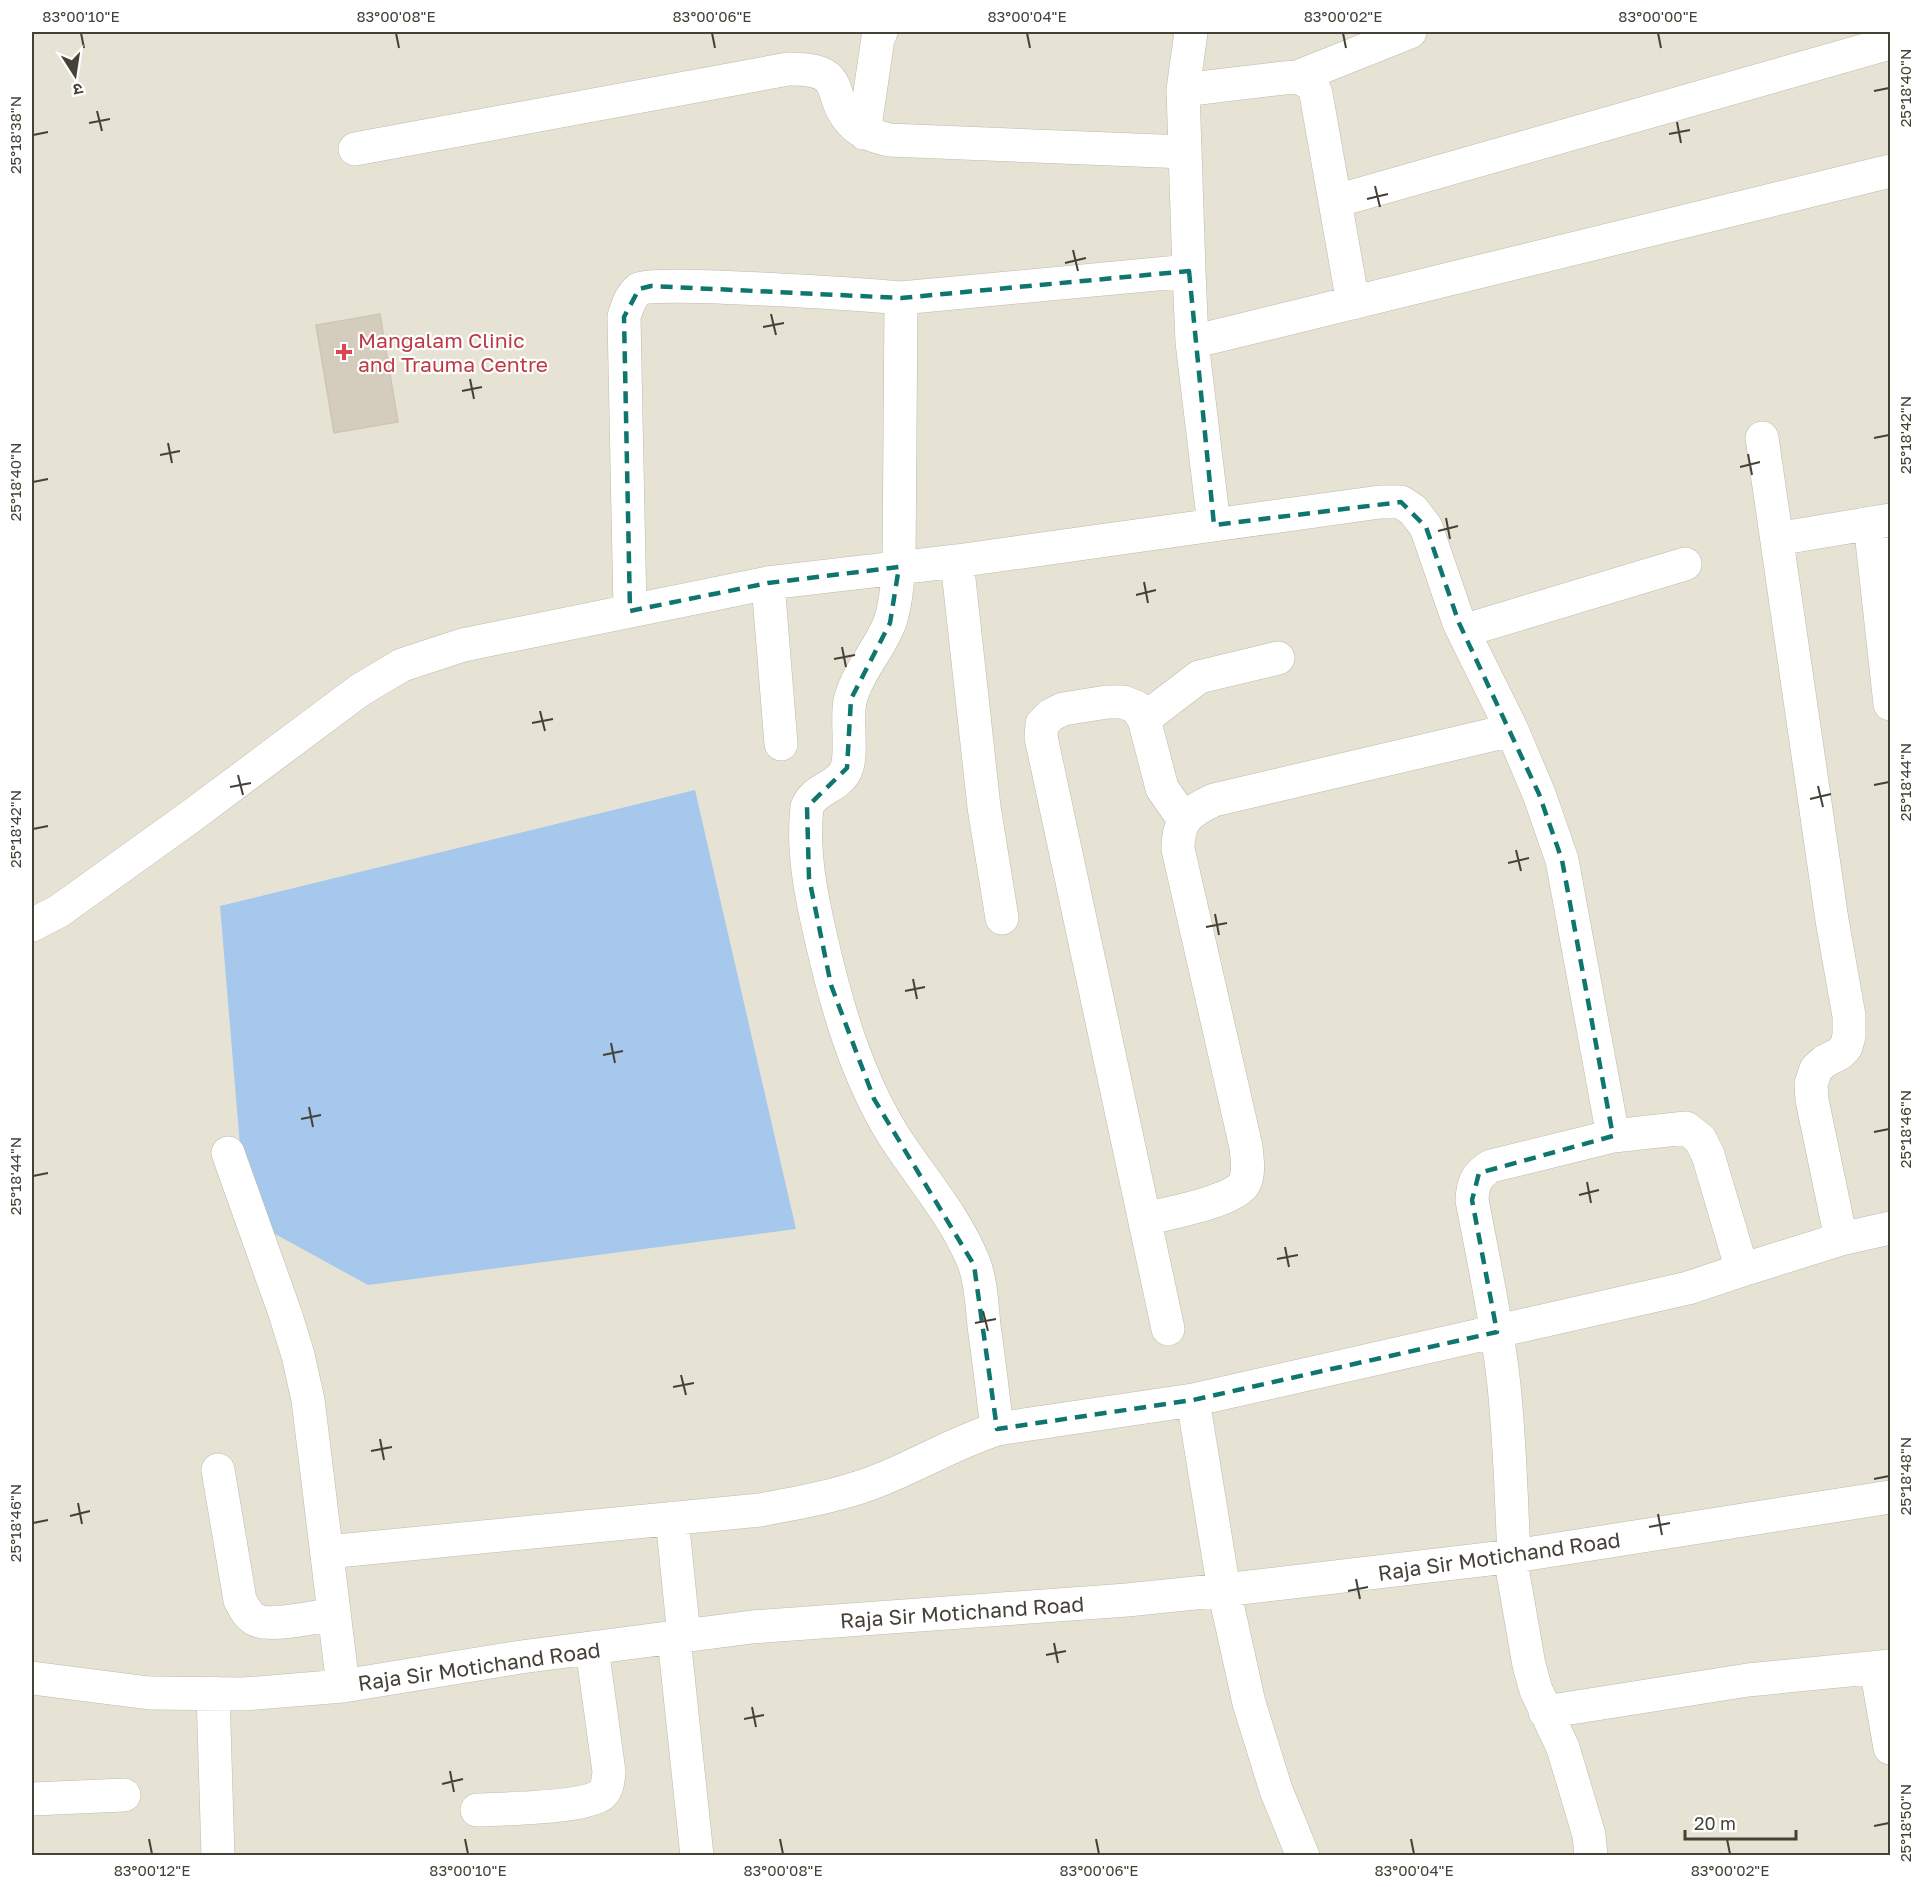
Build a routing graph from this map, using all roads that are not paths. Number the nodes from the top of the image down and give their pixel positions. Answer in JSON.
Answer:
{"nodes":[{"id":1,"x":881,"y":32,"type":"edge"},
{"id":2,"x":1191,"y":32,"type":"edge"},
{"id":3,"x":1410,"y":32,"type":"edge"},
{"id":4,"x":1890,"y":43,"type":"edge"},
{"id":5,"x":1297,"y":77,"type":"junction"},
{"id":6,"x":1183,"y":90,"type":"junction"},
{"id":7,"x":864,"y":133,"type":"junction"},
{"id":8,"x":355,"y":149,"type":"dead end"},
{"id":9,"x":1185,"y":152,"type":"junction"},
{"id":10,"x":1890,"y":171,"type":"edge"},
{"id":11,"x":1336,"y":201,"type":"junction"},
{"id":12,"x":1189,"y":272,"type":"junction"},
{"id":13,"x":901,"y":298,"type":"junction"},
{"id":14,"x":1353,"y":303,"type":"junction"},
{"id":15,"x":1192,"y":342,"type":"junction"},
{"id":16,"x":1762,"y":438,"type":"dead end"},
{"id":17,"x":1880,"y":522,"type":"edge"},
{"id":18,"x":1214,"y":525,"type":"junction"},
{"id":19,"x":1777,"y":539,"type":"junction"},
{"id":20,"x":957,"y":561,"type":"junction"},
{"id":21,"x":1685,"y":564,"type":"dead end"},
{"id":22,"x":899,"y":567,"type":"junction"},
{"id":23,"x":768,"y":583,"type":"junction"},
{"id":24,"x":630,"y":611,"type":"junction"},
{"id":25,"x":1463,"y":631,"type":"junction"},
{"id":26,"x":1278,"y":658,"type":"dead end"},
{"id":27,"x":1890,"y":704,"type":"edge"},
{"id":28,"x":1144,"y":719,"type":"junction"},
{"id":29,"x":1512,"y":730,"type":"junction"},
{"id":30,"x":781,"y":744,"type":"dead end"},
{"id":31,"x":1184,"y":820,"type":"junction"},
{"id":32,"x":1002,"y":918,"type":"dead end"},
{"id":33,"x":32,"y":925,"type":"edge"},
{"id":34,"x":1613,"y":1136,"type":"junction"},
{"id":35,"x":228,"y":1153,"type":"dead end"},
{"id":36,"x":1145,"y":1219,"type":"junction"},
{"id":37,"x":1890,"y":1228,"type":"edge"},
{"id":38,"x":1841,"y":1239,"type":"junction"},
{"id":39,"x":1742,"y":1270,"type":"junction"},
{"id":40,"x":1168,"y":1329,"type":"dead end"},
{"id":41,"x":1497,"y":1332,"type":"junction"},
{"id":42,"x":1193,"y":1400,"type":"junction"},
{"id":43,"x":998,"y":1429,"type":"junction"},
{"id":44,"x":218,"y":1470,"type":"dead end"},
{"id":45,"x":1890,"y":1497,"type":"edge"},
{"id":46,"x":672,"y":1518,"type":"junction"},
{"id":47,"x":327,"y":1552,"type":"junction"},
{"id":48,"x":1512,"y":1556,"type":"junction"},
{"id":49,"x":1224,"y":1590,"type":"junction"},
{"id":50,"x":334,"y":1614,"type":"junction"},
{"id":51,"x":679,"y":1637,"type":"junction"},
{"id":52,"x":592,"y":1648,"type":"junction"},
{"id":53,"x":1883,"y":1666,"type":"edge"},
{"id":54,"x":32,"y":1678,"type":"edge"},
{"id":55,"x":343,"y":1686,"type":"junction"},
{"id":56,"x":213,"y":1694,"type":"junction"},
{"id":57,"x":1545,"y":1712,"type":"junction"},
{"id":58,"x":1890,"y":1748,"type":"edge"},
{"id":59,"x":124,"y":1795,"type":"dead end"},
{"id":60,"x":32,"y":1799,"type":"edge"},
{"id":61,"x":477,"y":1810,"type":"dead end"},
{"id":62,"x":218,"y":1856,"type":"edge"},
{"id":63,"x":697,"y":1856,"type":"edge"},
{"id":64,"x":1303,"y":1856,"type":"edge"},
{"id":65,"x":1591,"y":1856,"type":"edge"}],
"edges":[{"from":1,"to":7,"type":"street"},
{"from":2,"to":6,"type":"street"},
{"from":3,"to":5,"type":"street"},
{"from":4,"to":11,"type":"street"},
{"from":5,"to":6,"type":"street"},
{"from":5,"to":11,"type":"street"},
{"from":6,"to":9,"type":"street"},
{"from":7,"to":8,"type":"street"},
{"from":7,"to":9,"type":"street"},
{"from":9,"to":12,"type":"street"},
{"from":10,"to":14,"type":"street"},
{"from":11,"to":14,"type":"street"},
{"from":12,"to":13,"type":"street"},
{"from":12,"to":15,"type":"street"},
{"from":13,"to":22,"type":"street"},
{"from":13,"to":24,"type":"street"},
{"from":14,"to":15,"type":"street"},
{"from":15,"to":18,"type":"street"},
{"from":16,"to":19,"type":"street"},
{"from":17,"to":19,"type":"street"},
{"from":17,"to":27,"type":"street"},
{"from":18,"to":20,"type":"street"},
{"from":18,"to":25,"type":"street"},
{"from":19,"to":38,"type":"street"},
{"from":20,"to":22,"type":"street"},
{"from":20,"to":32,"type":"street"},
{"from":21,"to":25,"type":"street"},
{"from":22,"to":23,"type":"street"},
{"from":22,"to":43,"type":"street"},
{"from":23,"to":24,"type":"street"},
{"from":23,"to":30,"type":"street"},
{"from":24,"to":33,"type":"street"},
{"from":25,"to":29,"type":"street"},
{"from":26,"to":28,"type":"street"},
{"from":28,"to":31,"type":"street"},
{"from":28,"to":36,"type":"street"},
{"from":29,"to":31,"type":"street"},
{"from":29,"to":34,"type":"street"},
{"from":31,"to":36,"type":"street"},
{"from":34,"to":39,"type":"street"},
{"from":34,"to":41,"type":"street"},
{"from":35,"to":47,"type":"street"},
{"from":36,"to":40,"type":"street"},
{"from":37,"to":38,"type":"street"},
{"from":38,"to":39,"type":"street"},
{"from":39,"to":41,"type":"street"},
{"from":41,"to":42,"type":"street"},
{"from":41,"to":48,"type":"street"},
{"from":42,"to":43,"type":"street"},
{"from":42,"to":49,"type":"street"},
{"from":43,"to":46,"type":"street"},
{"from":44,"to":50,"type":"street"},
{"from":45,"to":48,"type":"street","name":"Raja Sir Motichand Road"},
{"from":46,"to":47,"type":"street"},
{"from":46,"to":51,"type":"street"},
{"from":47,"to":50,"type":"street"},
{"from":48,"to":49,"type":"street","name":"Raja Sir Motichand Road"},
{"from":48,"to":57,"type":"street"},
{"from":49,"to":51,"type":"street","name":"Raja Sir Motichand Road"},
{"from":49,"to":64,"type":"street"},
{"from":50,"to":55,"type":"street"},
{"from":51,"to":52,"type":"street","name":"Raja Sir Motichand Road"},
{"from":51,"to":63,"type":"street"},
{"from":52,"to":55,"type":"street","name":"Raja Sir Motichand Road"},
{"from":52,"to":61,"type":"street"},
{"from":53,"to":57,"type":"street"},
{"from":53,"to":58,"type":"street"},
{"from":54,"to":56,"type":"street","name":"Raja Sir Motichand Road"},
{"from":55,"to":56,"type":"street","name":"Raja Sir Motichand Road"},
{"from":56,"to":62,"type":"street"},
{"from":57,"to":65,"type":"street"},
{"from":59,"to":60,"type":"street"}]}
